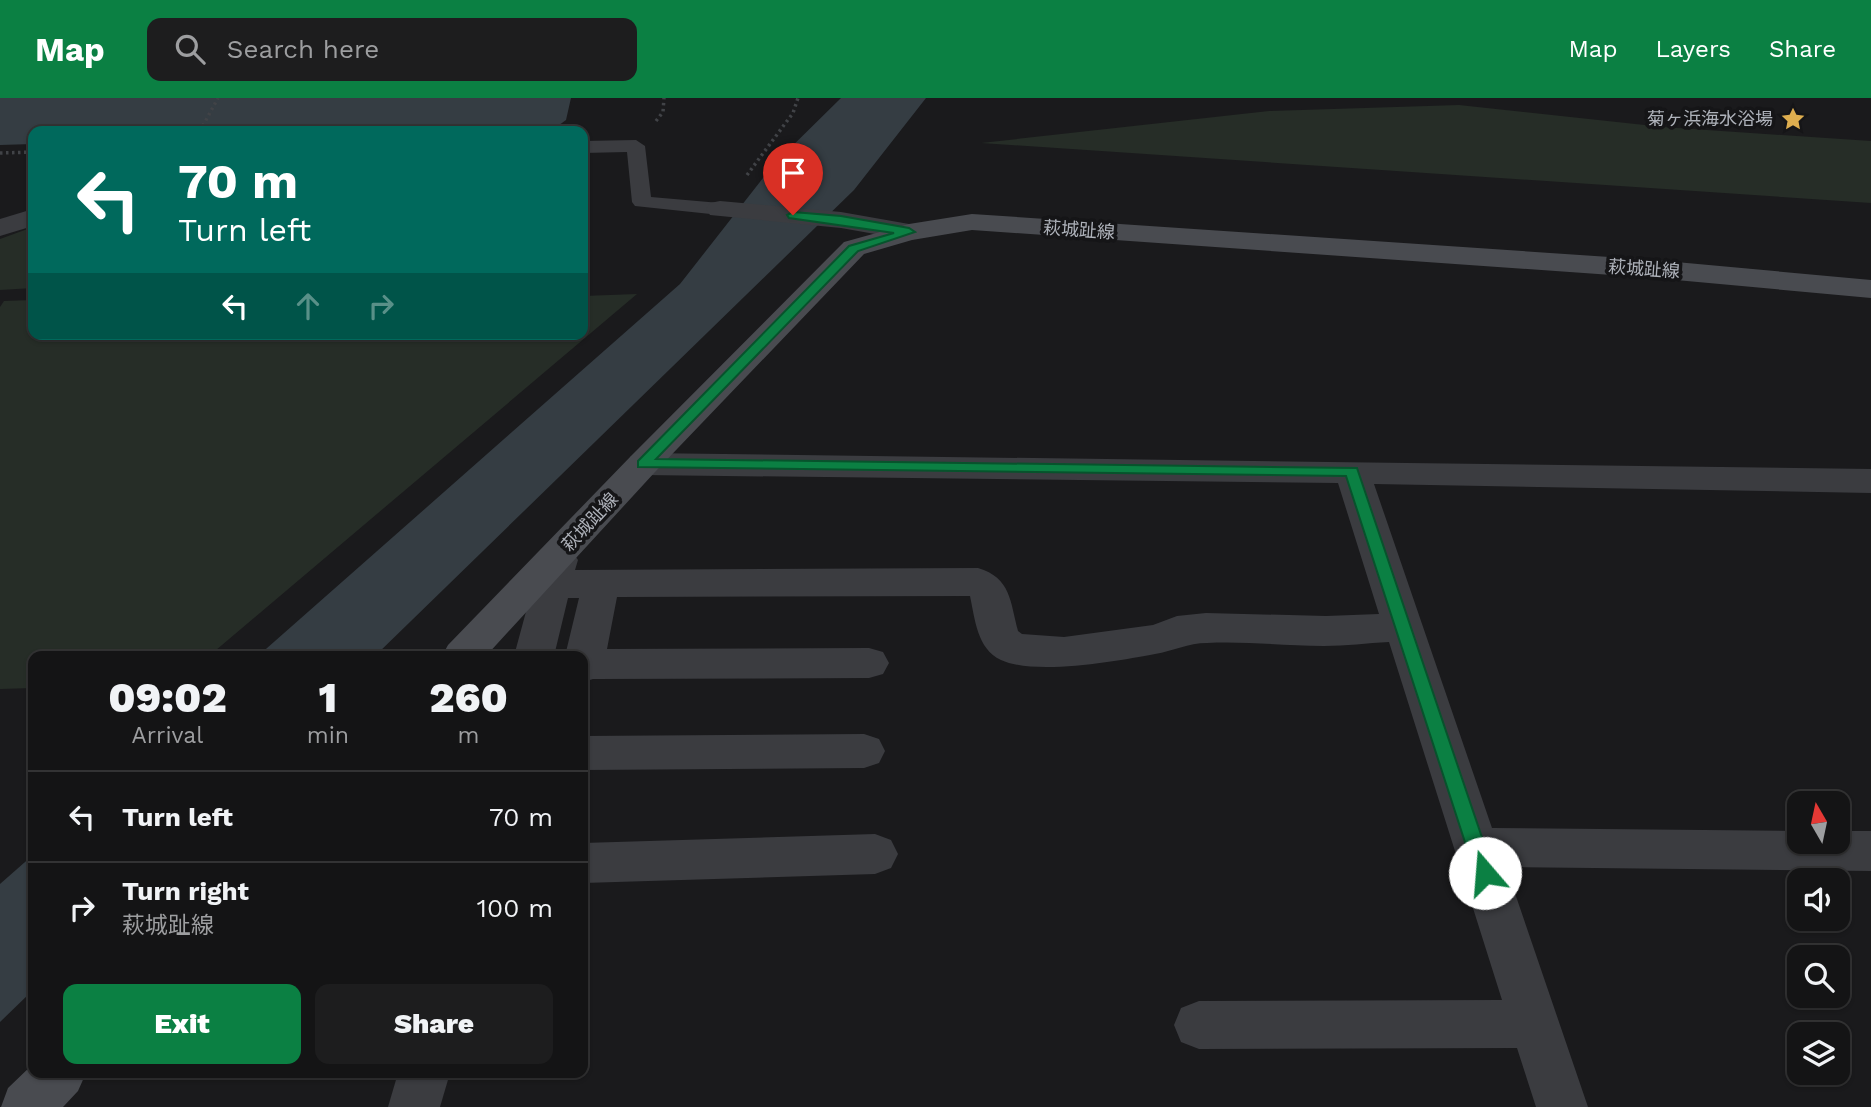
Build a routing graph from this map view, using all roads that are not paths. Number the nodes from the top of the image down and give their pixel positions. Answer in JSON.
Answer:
{"nodes":[{"id":1,"x":588,"y":147,"type":"edge"},
{"id":2,"x":716,"y":208,"type":"joint"},
{"id":3,"x":28,"y":219,"type":"edge"},
{"id":4,"x":0,"y":228,"type":"edge"},
{"id":5,"x":909,"y":232,"type":"junction"},
{"id":6,"x":1871,"y":289,"type":"edge"},
{"id":7,"x":643,"y":464,"type":"junction"},
{"id":8,"x":1352,"y":471,"type":"junction"},
{"id":9,"x":1871,"y":481,"type":"edge"},
{"id":10,"x":557,"y":568,"type":"junction"},
{"id":11,"x":601,"y":584,"type":"junction"},
{"id":12,"x":1403,"y":627,"type":"junction"},
{"id":13,"x":467,"y":651,"type":"edge"},
{"id":14,"x":535,"y":651,"type":"edge"},
{"id":15,"x":586,"y":651,"type":"edge"},
{"id":16,"x":869,"y":663,"type":"dead end"},
{"id":17,"x":588,"y":666,"type":"edge"},
{"id":18,"x":864,"y":751,"type":"dead end"},
{"id":19,"x":588,"y":753,"type":"edge"},
{"id":20,"x":1476,"y":847,"type":"junction"},
{"id":21,"x":1871,"y":850,"type":"edge"},
{"id":22,"x":876,"y":854,"type":"dead end"},
{"id":23,"x":588,"y":863,"type":"edge"},
{"id":24,"x":1535,"y":1024,"type":"junction"},
{"id":25,"x":1199,"y":1025,"type":"dead end"},
{"id":26,"x":55,"y":1078,"type":"edge"},
{"id":27,"x":423,"y":1078,"type":"edge"},
{"id":28,"x":27,"y":1107,"type":"edge"},
{"id":29,"x":414,"y":1107,"type":"edge"},
{"id":30,"x":1562,"y":1107,"type":"edge"}],
"edges":[{"from":1,"to":2,"type":"lane"},
{"from":2,"to":5,"type":"street"},
{"from":3,"to":4,"type":"street"},
{"from":5,"to":6,"type":"main road","name":"萩城趾線"},
{"from":5,"to":7,"type":"main road","name":"萩城趾線"},
{"from":7,"to":8,"type":"street"},
{"from":7,"to":10,"type":"main road","name":"萩城趾線"},
{"from":8,"to":9,"type":"street"},
{"from":8,"to":12,"type":"street"},
{"from":10,"to":11,"type":"street"},
{"from":10,"to":13,"type":"main road","name":"萩城趾線"},
{"from":10,"to":14,"type":"street"},
{"from":11,"to":12,"type":"street"},
{"from":11,"to":15,"type":"street"},
{"from":12,"to":20,"type":"street"},
{"from":16,"to":17,"type":"street"},
{"from":18,"to":19,"type":"street"},
{"from":20,"to":21,"type":"street"},
{"from":20,"to":24,"type":"street"},
{"from":22,"to":23,"type":"street"},
{"from":24,"to":25,"type":"street"},
{"from":24,"to":30,"type":"street"},
{"from":26,"to":28,"type":"main road"},
{"from":27,"to":29,"type":"street"}]}
